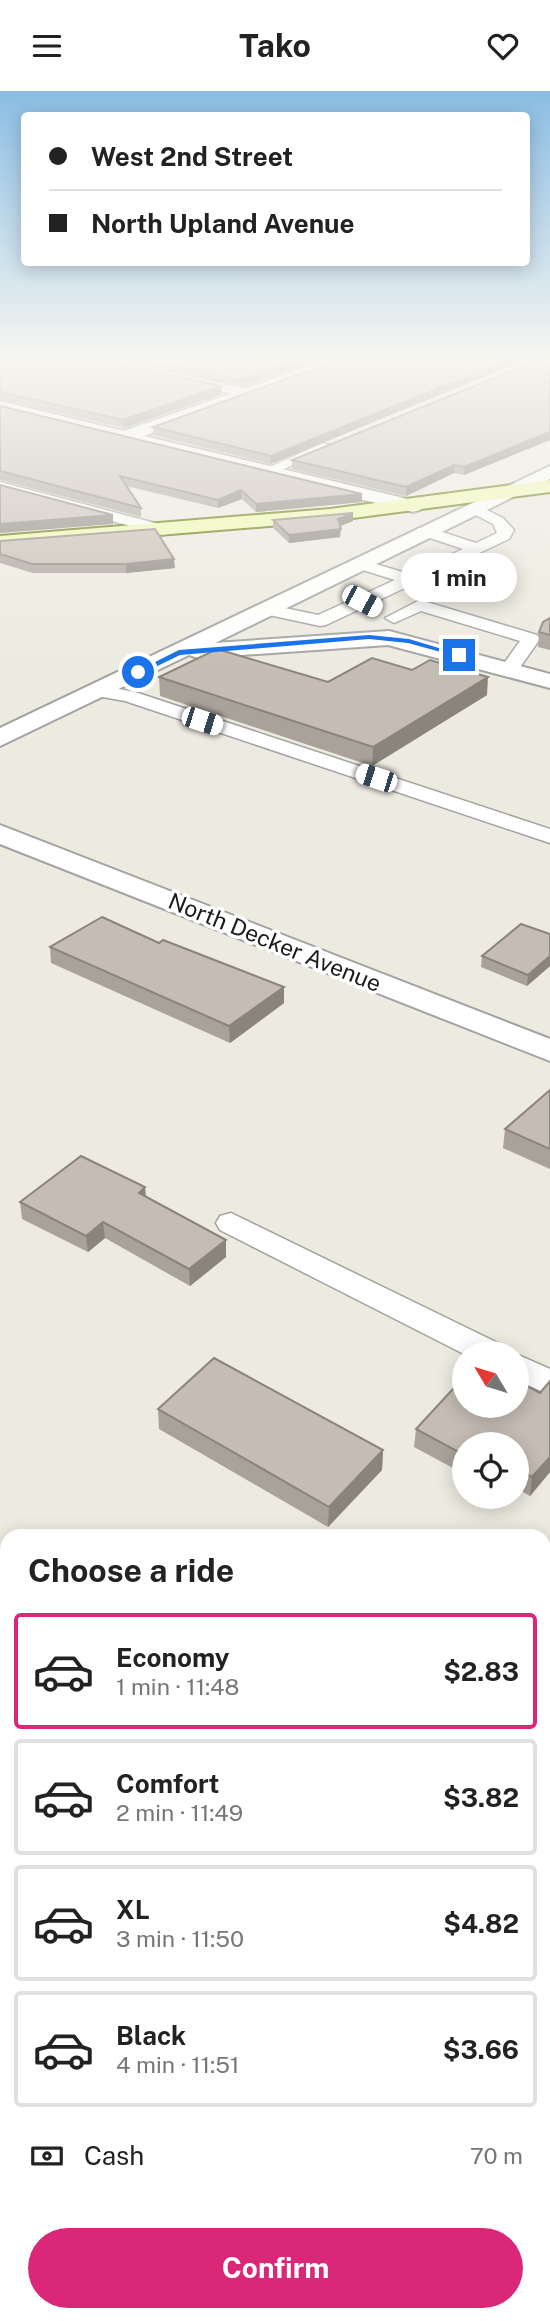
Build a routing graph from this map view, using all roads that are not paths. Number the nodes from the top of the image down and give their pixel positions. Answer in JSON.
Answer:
{"nodes":[{"id":1,"x":241,"y":463,"type":"edge"},
{"id":2,"x":287,"y":463,"type":"edge"},
{"id":3,"x":270,"y":470,"type":"junction"},
{"id":4,"x":550,"y":473,"type":"edge"},
{"id":5,"x":550,"y":486,"type":"edge"},
{"id":6,"x":0,"y":487,"type":"edge"},
{"id":7,"x":505,"y":493,"type":"junction"},
{"id":8,"x":413,"y":506,"type":"junction"},
{"id":9,"x":472,"y":508,"type":"junction"},
{"id":10,"x":164,"y":530,"type":"junction"},
{"id":11,"x":424,"y":531,"type":"junction"},
{"id":12,"x":0,"y":542,"type":"edge"},
{"id":13,"x":477,"y":548,"type":"junction"},
{"id":14,"x":359,"y":563,"type":"junction"},
{"id":15,"x":409,"y":579,"type":"junction"},
{"id":16,"x":362,"y":601,"type":"junction"},
{"id":17,"x":267,"y":609,"type":"junction"},
{"id":18,"x":392,"y":628,"type":"junction"},
{"id":19,"x":179,"y":653,"type":"junction"},
{"id":20,"x":509,"y":669,"type":"junction"},
{"id":21,"x":550,"y":681,"type":"edge"},
{"id":22,"x":98,"y":691,"type":"junction"},
{"id":23,"x":0,"y":738,"type":"edge"},
{"id":24,"x":0,"y":834,"type":"edge"},
{"id":25,"x":550,"y":836,"type":"edge"},
{"id":26,"x":550,"y":1051,"type":"edge"},
{"id":27,"x":231,"y":1223,"type":"dead end"},
{"id":28,"x":466,"y":1341,"type":"edge"},
{"id":29,"x":529,"y":1372,"type":"edge"},
{"id":30,"x":550,"y":1383,"type":"edge"}],
"edges":[{"from":1,"to":3,"type":"street"},
{"from":2,"to":3,"type":"lane"},
{"from":3,"to":8,"type":"street"},
{"from":4,"to":7,"type":"street"},
{"from":5,"to":7,"type":"street"},
{"from":6,"to":10,"type":"lane"},
{"from":7,"to":8,"type":"street"},
{"from":7,"to":9,"type":"street"},
{"from":8,"to":10,"type":"street"},
{"from":9,"to":11,"type":"street"},
{"from":9,"to":13,"type":"lane"},
{"from":10,"to":12,"type":"street"},
{"from":11,"to":13,"type":"lane"},
{"from":11,"to":14,"type":"street"},
{"from":13,"to":15,"type":"lane"},
{"from":14,"to":15,"type":"lane"},
{"from":14,"to":17,"type":"street"},
{"from":15,"to":16,"type":"lane"},
{"from":16,"to":17,"type":"lane"},
{"from":16,"to":18,"type":"lane"},
{"from":17,"to":19,"type":"street"},
{"from":18,"to":19,"type":"street"},
{"from":18,"to":20,"type":"street"},
{"from":18,"to":20,"type":"lane"},
{"from":19,"to":22,"type":"street"},
{"from":20,"to":21,"type":"street"},
{"from":22,"to":23,"type":"street"},
{"from":22,"to":25,"type":"lane"},
{"from":24,"to":26,"type":"street","name":"North Decker Avenue"},
{"from":27,"to":28,"type":"lane"},
{"from":29,"to":30,"type":"lane"}]}
